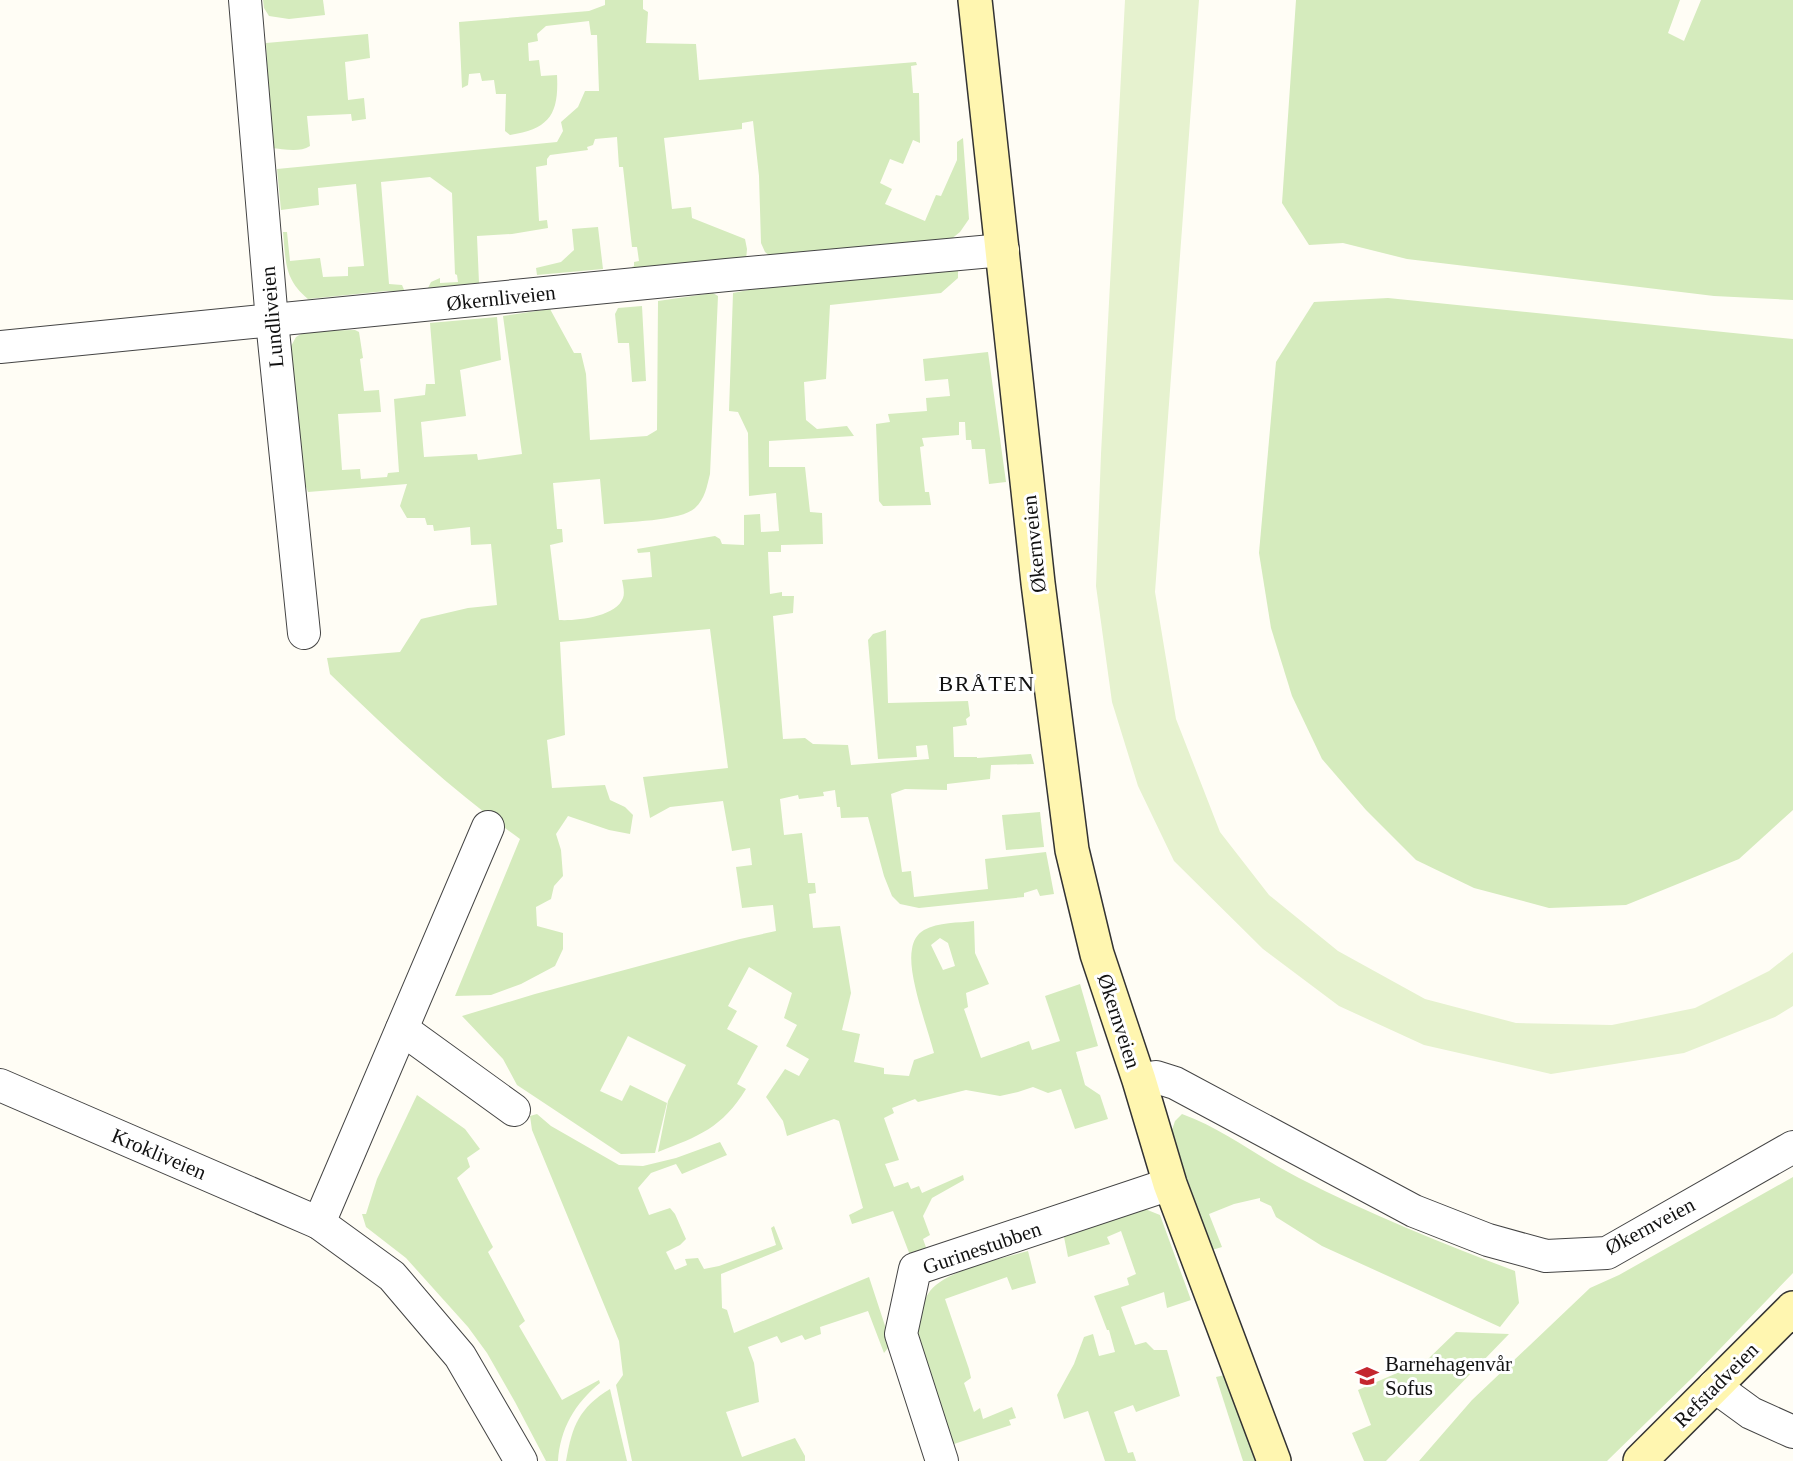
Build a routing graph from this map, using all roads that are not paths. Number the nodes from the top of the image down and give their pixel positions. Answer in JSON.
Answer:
{"nodes":[{"id":1,"x":245,"y":0,"type":"edge"},
{"id":2,"x":975,"y":0,"type":"edge"},
{"id":3,"x":1003,"y":250,"type":"junction"},
{"id":4,"x":272,"y":321,"type":"junction"},
{"id":5,"x":0,"y":347,"type":"edge"},
{"id":6,"x":304,"y":633,"type":"dead end"},
{"id":7,"x":488,"y":827,"type":"dead end"},
{"id":8,"x":402,"y":1029,"type":"junction"},
{"id":9,"x":1139,"y":1080,"type":"junction"},
{"id":10,"x":0,"y":1085,"type":"edge"},
{"id":11,"x":514,"y":1110,"type":"dead end"},
{"id":12,"x":1793,"y":1147,"type":"edge"},
{"id":13,"x":1170,"y":1184,"type":"junction"},
{"id":14,"x":318,"y":1223,"type":"junction"},
{"id":15,"x":1793,"y":1308,"type":"edge"},
{"id":16,"x":1714,"y":1386,"type":"junction"},
{"id":17,"x":1793,"y":1432,"type":"edge"},
{"id":18,"x":521,"y":1461,"type":"edge"},
{"id":19,"x":942,"y":1461,"type":"edge"},
{"id":20,"x":1274,"y":1461,"type":"edge"},
{"id":21,"x":1640,"y":1461,"type":"edge"}],
"edges":[{"from":1,"to":4,"type":"street","name":"Lundliveien"},
{"from":2,"to":3,"type":"street","name":"Økernveien"},
{"from":3,"to":4,"type":"street","name":"Økernliveien"},
{"from":3,"to":9,"type":"street","name":"Økernveien"},
{"from":4,"to":5,"type":"street","name":"Økernliveien"},
{"from":4,"to":6,"type":"street","name":"Lundliveien"},
{"from":7,"to":8,"type":"street"},
{"from":8,"to":11,"type":"street"},
{"from":8,"to":14,"type":"street"},
{"from":9,"to":12,"type":"street","name":"Økernveien"},
{"from":9,"to":13,"type":"street","name":"Økernveien"},
{"from":10,"to":14,"type":"street","name":"Krokliveien"},
{"from":13,"to":19,"type":"street","name":"Gurinestubben"},
{"from":13,"to":20,"type":"street","name":"Økernveien"},
{"from":14,"to":18,"type":"street","name":"Krokliveien"},
{"from":15,"to":16,"type":"street","name":"Refstadveien"},
{"from":16,"to":17,"type":"street"},
{"from":16,"to":21,"type":"street","name":"Refstadveien"}]}
